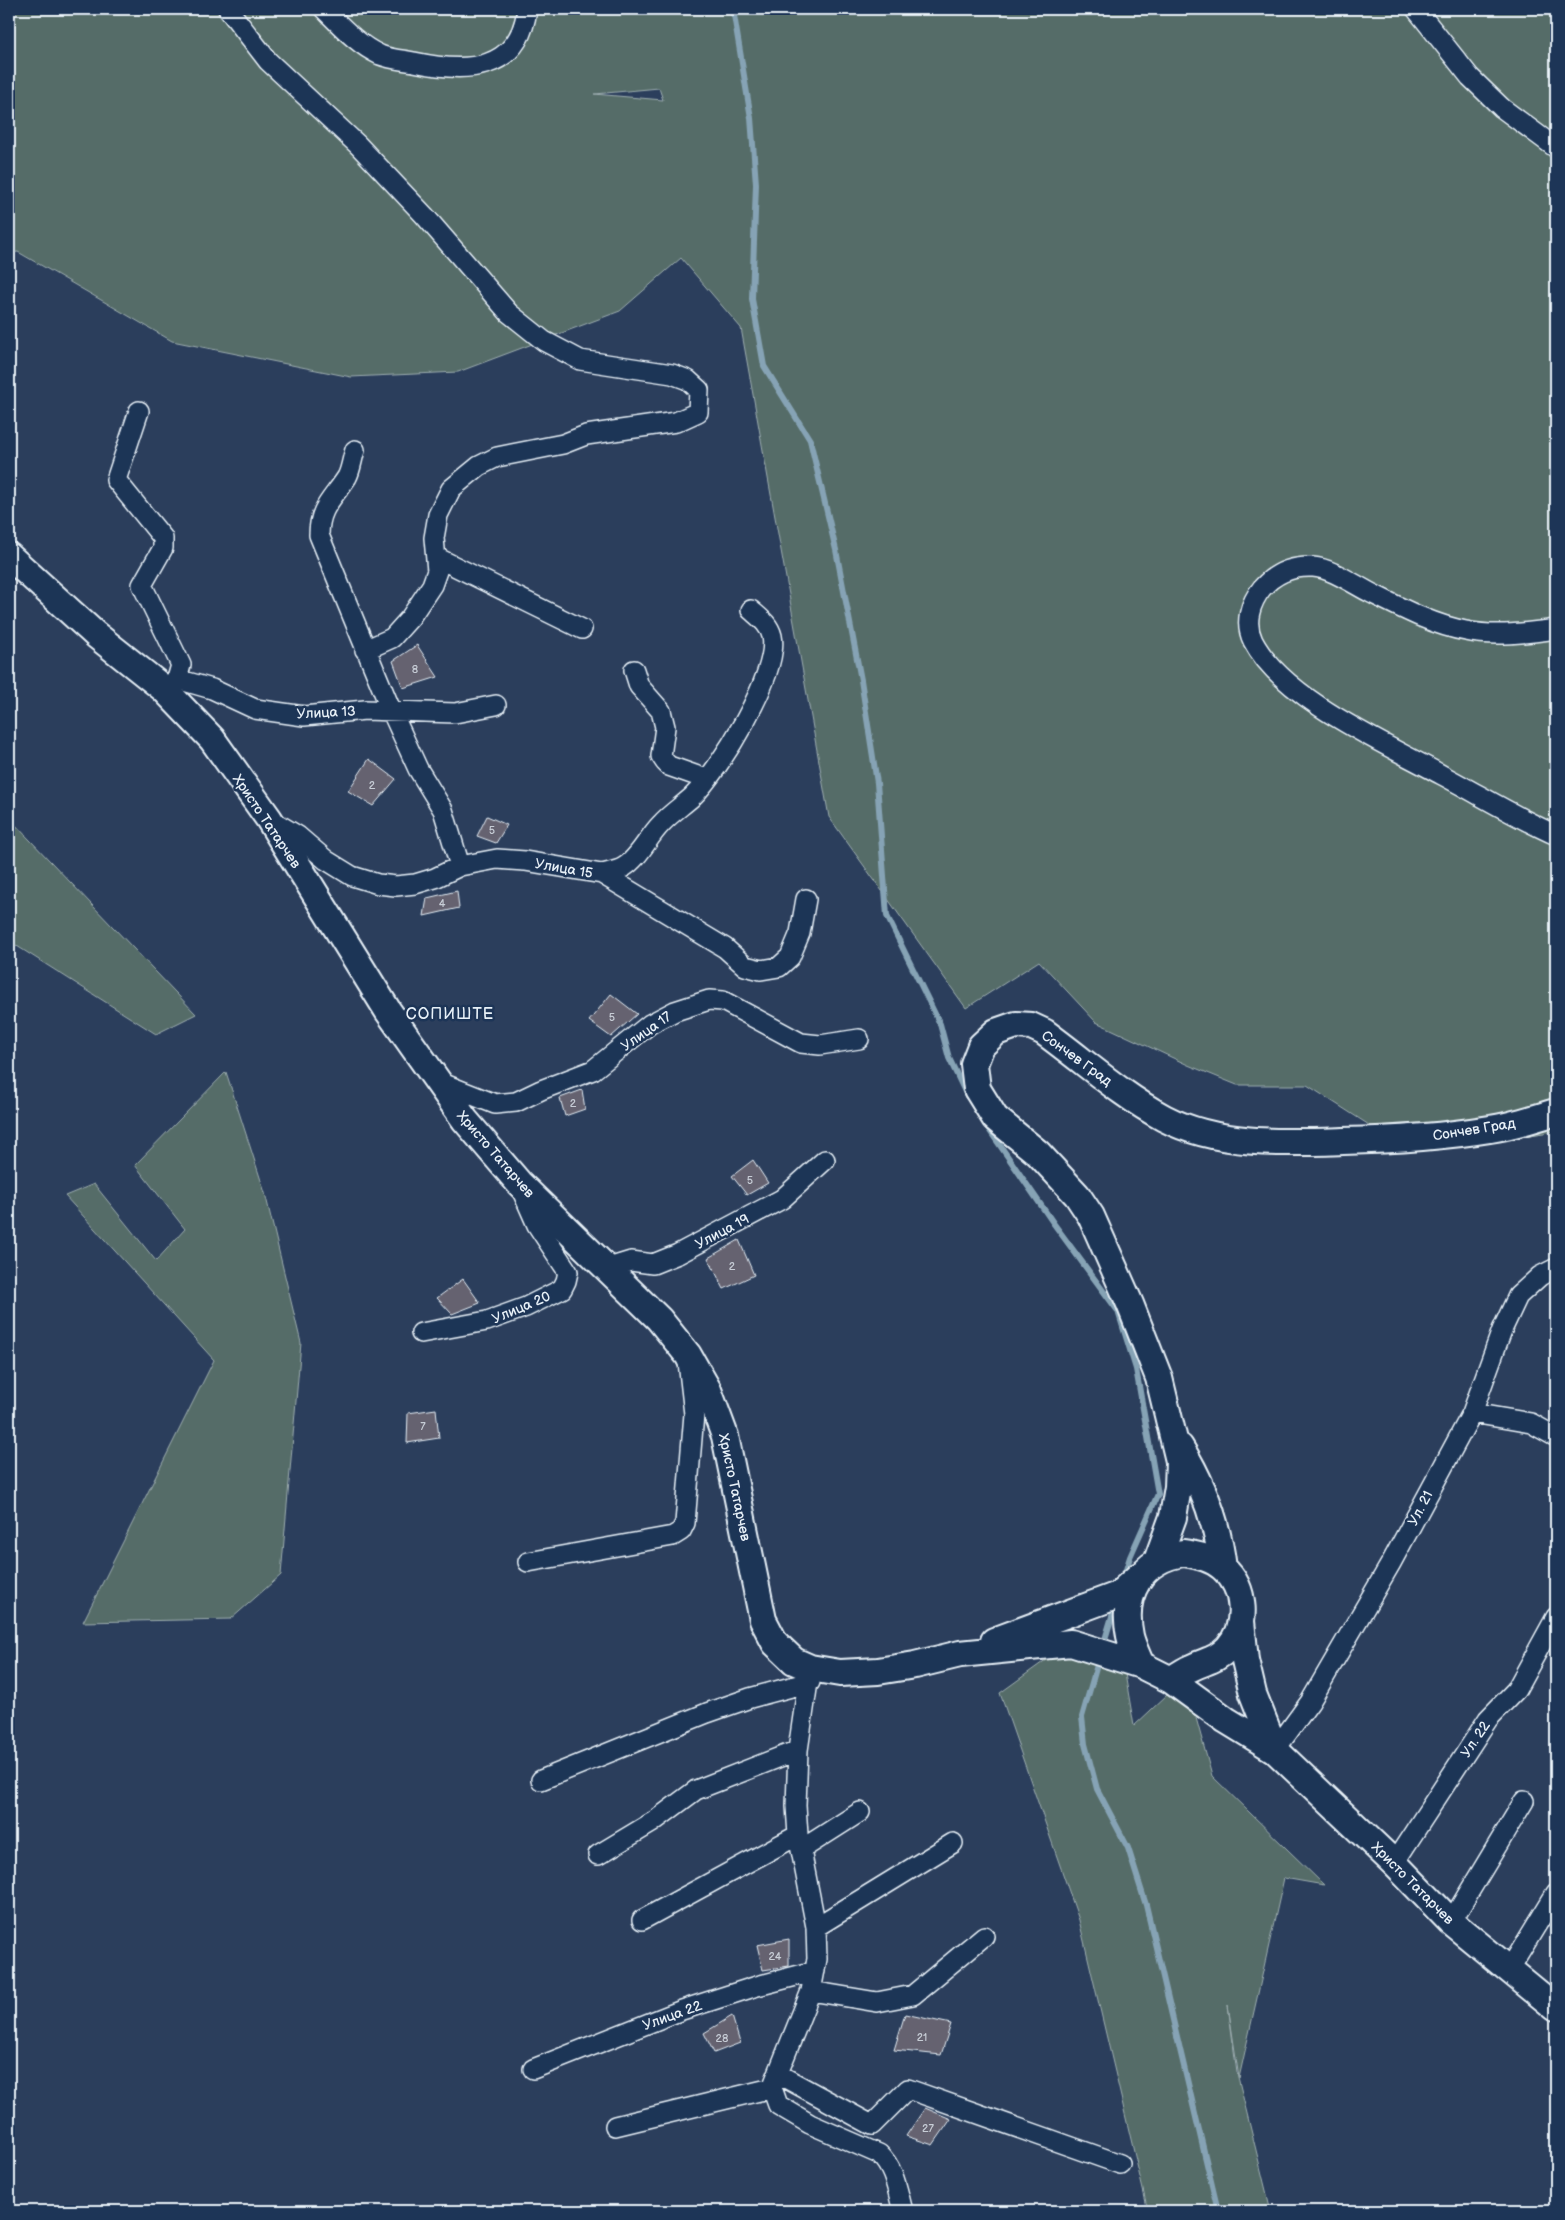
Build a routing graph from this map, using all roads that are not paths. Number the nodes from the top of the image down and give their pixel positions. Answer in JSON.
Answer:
{"nodes":[{"id":1,"x":228,"y":9,"type":"edge"},
{"id":2,"x":324,"y":9,"type":"edge"},
{"id":3,"x":527,"y":9,"type":"edge"},
{"id":4,"x":1416,"y":9,"type":"edge"},
{"id":5,"x":1556,"y":148,"type":"edge"},
{"id":6,"x":139,"y":411,"type":"dead end"},
{"id":7,"x":355,"y":450,"type":"dead end"},
{"id":8,"x":9,"y":556,"type":"edge"},
{"id":9,"x":436,"y":557,"type":"junction"},
{"id":10,"x":752,"y":610,"type":"dead end"},
{"id":11,"x":582,"y":629,"type":"dead end"},
{"id":12,"x":1556,"y":629,"type":"edge"},
{"id":13,"x":365,"y":650,"type":"junction"},
{"id":14,"x":634,"y":670,"type":"dead end"},
{"id":15,"x":171,"y":684,"type":"junction"},
{"id":16,"x":496,"y":705,"type":"dead end"},
{"id":17,"x":391,"y":710,"type":"junction"},
{"id":18,"x":706,"y":779,"type":"junction"},
{"id":19,"x":269,"y":819,"type":"junction"},
{"id":20,"x":1556,"y":835,"type":"edge"},
{"id":21,"x":460,"y":866,"type":"junction"},
{"id":22,"x":602,"y":874,"type":"junction"},
{"id":23,"x":806,"y":899,"type":"dead end"},
{"id":24,"x":859,"y":1039,"type":"dead end"},
{"id":25,"x":437,"y":1081,"type":"junction"},
{"id":26,"x":1556,"y":1112,"type":"edge"},
{"id":27,"x":825,"y":1160,"type":"dead end"},
{"id":28,"x":519,"y":1183,"type":"junction"},
{"id":29,"x":605,"y":1268,"type":"junction"},
{"id":30,"x":1556,"y":1268,"type":"edge"},
{"id":31,"x":421,"y":1334,"type":"dead end"},
{"id":32,"x":688,"y":1356,"type":"junction"},
{"id":33,"x":1472,"y":1413,"type":"junction"},
{"id":34,"x":1172,"y":1435,"type":"junction"},
{"id":35,"x":1556,"y":1437,"type":"edge"},
{"id":36,"x":528,"y":1562,"type":"dead end"},
{"id":37,"x":1149,"y":1567,"type":"junction"},
{"id":38,"x":1223,"y":1568,"type":"junction"},
{"id":39,"x":1556,"y":1617,"type":"edge"},
{"id":40,"x":1241,"y":1621,"type":"junction"},
{"id":41,"x":960,"y":1654,"type":"junction"},
{"id":42,"x":1141,"y":1665,"type":"junction"},
{"id":43,"x":810,"y":1675,"type":"junction"},
{"id":44,"x":1171,"y":1680,"type":"junction"},
{"id":45,"x":798,"y":1750,"type":"junction"},
{"id":46,"x":1275,"y":1750,"type":"junction"},
{"id":47,"x":541,"y":1780,"type":"dead end"},
{"id":48,"x":1524,"y":1801,"type":"dead end"},
{"id":49,"x":860,"y":1812,"type":"dead end"},
{"id":50,"x":800,"y":1842,"type":"junction"},
{"id":51,"x":953,"y":1843,"type":"dead end"},
{"id":52,"x":598,"y":1855,"type":"dead end"},
{"id":53,"x":1394,"y":1863,"type":"junction"},
{"id":54,"x":1556,"y":1893,"type":"edge"},
{"id":55,"x":642,"y":1920,"type":"dead end"},
{"id":56,"x":1450,"y":1922,"type":"junction"},
{"id":57,"x":816,"y":1927,"type":"junction"},
{"id":58,"x":984,"y":1936,"type":"dead end"},
{"id":59,"x":1509,"y":1970,"type":"junction"},
{"id":60,"x":815,"y":1971,"type":"junction"},
{"id":61,"x":811,"y":1992,"type":"junction"},
{"id":62,"x":1556,"y":2008,"type":"edge"},
{"id":63,"x":533,"y":2069,"type":"dead end"},
{"id":64,"x":775,"y":2081,"type":"junction"},
{"id":65,"x":615,"y":2126,"type":"dead end"},
{"id":66,"x":1120,"y":2164,"type":"dead end"},
{"id":67,"x":903,"y":2211,"type":"edge"}],
"edges":[{"from":1,"to":9,"type":"street"},
{"from":2,"to":3,"type":"street"},
{"from":4,"to":5,"type":"street"},
{"from":6,"to":15,"type":"street"},
{"from":7,"to":13,"type":"street"},
{"from":8,"to":15,"type":"main road","name":"Христо Татарчев"},
{"from":9,"to":11,"type":"street"},
{"from":9,"to":13,"type":"street"},
{"from":10,"to":18,"type":"street"},
{"from":12,"to":20,"type":"street"},
{"from":13,"to":17,"type":"street"},
{"from":14,"to":18,"type":"street"},
{"from":15,"to":17,"type":"street","name":"Улица 13"},
{"from":15,"to":19,"type":"main road","name":"Христо Татарчев"},
{"from":16,"to":17,"type":"street","name":"Улица 13"},
{"from":17,"to":21,"type":"street"},
{"from":18,"to":22,"type":"street"},
{"from":19,"to":21,"type":"street","name":"Улица 15"},
{"from":19,"to":25,"type":"main road","name":"Христо Татарчев"},
{"from":21,"to":22,"type":"street","name":"Улица 15"},
{"from":22,"to":23,"type":"street","name":"Улица 15"},
{"from":24,"to":25,"type":"street","name":"Улица 17"},
{"from":25,"to":28,"type":"main road","name":"Христо Татарчев"},
{"from":26,"to":34,"type":"main road","name":"Сончев Град"},
{"from":27,"to":29,"type":"street","name":"Улица 19"},
{"from":28,"to":29,"type":"main road","name":"Христо Татарчев"},
{"from":28,"to":31,"type":"street","name":"Улица 20"},
{"from":29,"to":32,"type":"main road","name":"Христо Татарчев"},
{"from":30,"to":33,"type":"street","name":"Ул. 21"},
{"from":32,"to":36,"type":"street"},
{"from":32,"to":43,"type":"main road","name":"Христо Татарчев"},
{"from":33,"to":35,"type":"street"},
{"from":33,"to":46,"type":"street","name":"Ул. 21"},
{"from":34,"to":37,"type":"main road","name":"Сончев Град"},
{"from":34,"to":38,"type":"main road"},
{"from":37,"to":38,"type":"main road"},
{"from":37,"to":41,"type":"main road","name":"Христо Татарчев"},
{"from":37,"to":42,"type":"main road"},
{"from":38,"to":40,"type":"main road"},
{"from":39,"to":53,"type":"street","name":"Ул. 22"},
{"from":40,"to":44,"type":"main road"},
{"from":40,"to":46,"type":"main road","name":"Христо Татарчев"},
{"from":41,"to":42,"type":"main road","name":"Христо Татарчев"},
{"from":41,"to":43,"type":"main road","name":"Христо Татарчев"},
{"from":42,"to":44,"type":"main road"},
{"from":43,"to":45,"type":"street"},
{"from":43,"to":47,"type":"street"},
{"from":44,"to":46,"type":"main road","name":"Христо Татарчев"},
{"from":45,"to":50,"type":"street"},
{"from":45,"to":52,"type":"street"},
{"from":46,"to":53,"type":"main road","name":"Христо Татарчев"},
{"from":48,"to":56,"type":"street"},
{"from":49,"to":50,"type":"street"},
{"from":50,"to":55,"type":"street"},
{"from":50,"to":57,"type":"street"},
{"from":51,"to":57,"type":"street"},
{"from":53,"to":56,"type":"main road","name":"Христо Татарчев"},
{"from":54,"to":59,"type":"street"},
{"from":56,"to":59,"type":"main road","name":"Христо Татарчев"},
{"from":57,"to":60,"type":"street"},
{"from":58,"to":61,"type":"street"},
{"from":59,"to":62,"type":"main road","name":"Христо Татарчев"},
{"from":60,"to":61,"type":"street"},
{"from":60,"to":63,"type":"street","name":"Улица 22"},
{"from":61,"to":64,"type":"street"},
{"from":64,"to":65,"type":"street"},
{"from":64,"to":66,"type":"street"},
{"from":64,"to":67,"type":"street"}]}
